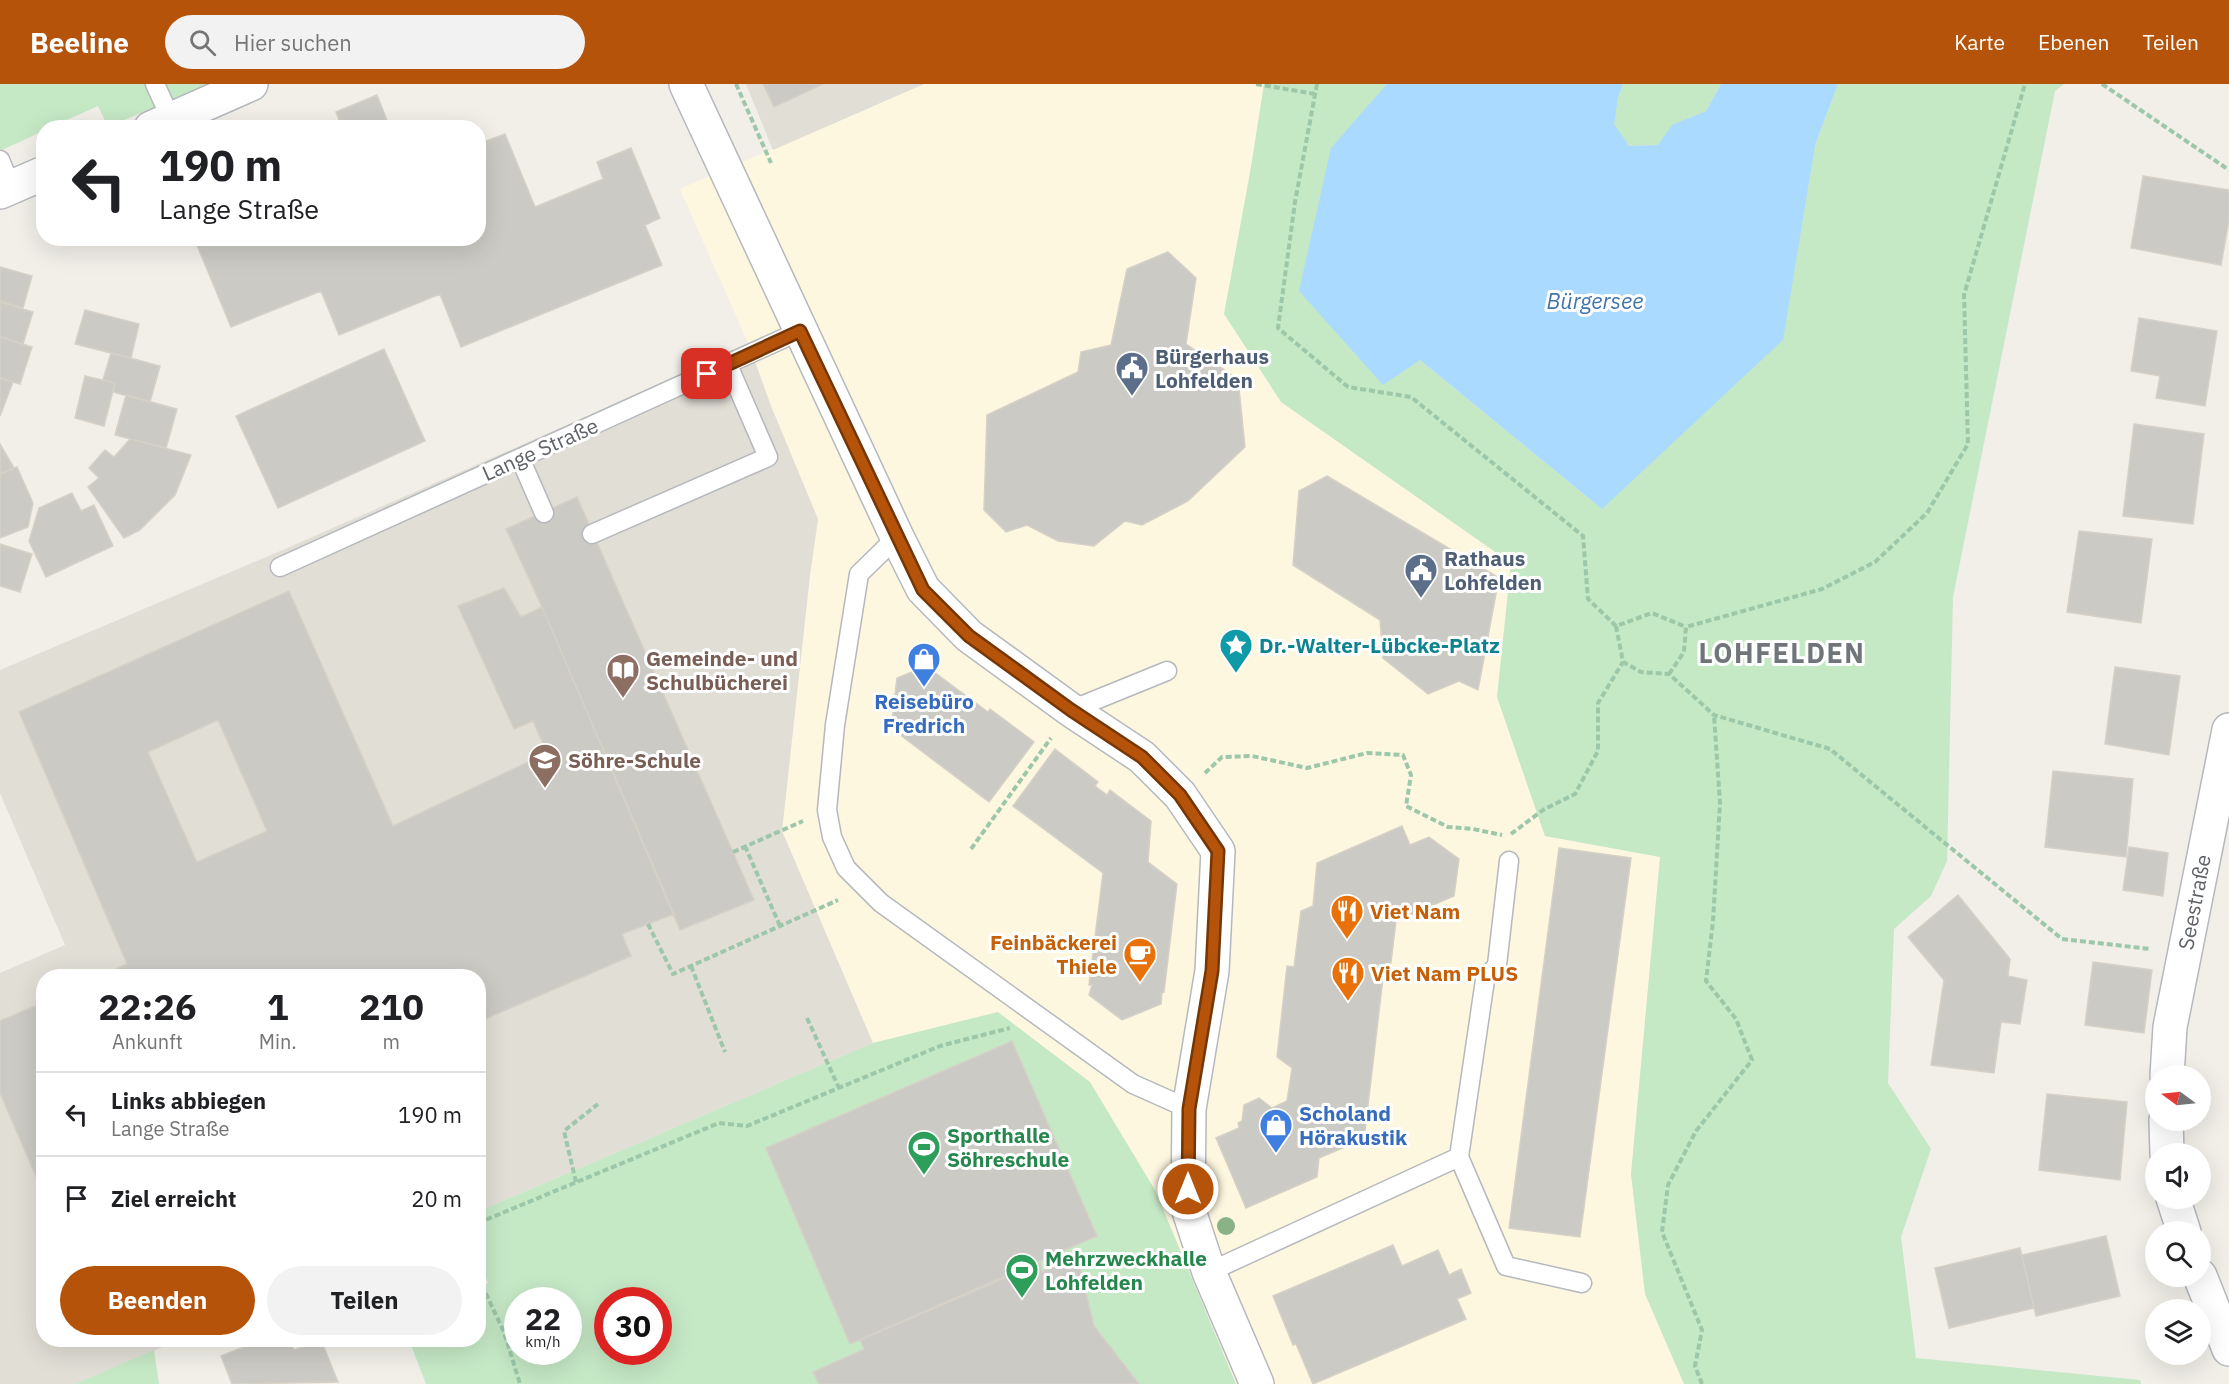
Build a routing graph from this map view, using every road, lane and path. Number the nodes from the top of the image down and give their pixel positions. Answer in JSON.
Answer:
{"nodes":[{"id":1,"x":155,"y":84,"type":"edge"},
{"id":2,"x":251,"y":84,"type":"edge"},
{"id":3,"x":686,"y":84,"type":"edge"},
{"id":4,"x":736,"y":84,"type":"edge"},
{"id":5,"x":1256,"y":84,"type":"edge"},
{"id":6,"x":1317,"y":84,"type":"edge"},
{"id":7,"x":2025,"y":84,"type":"edge"},
{"id":8,"x":2102,"y":84,"type":"edge"},
{"id":9,"x":1315,"y":94,"type":"junction"},
{"id":10,"x":161,"y":120,"type":"edge"},
{"id":11,"x":168,"y":120,"type":"edge"},
{"id":12,"x":771,"y":163,"type":"dead end"},
{"id":13,"x":2229,"y":170,"type":"edge"},
{"id":14,"x":36,"y":174,"type":"edge"},
{"id":15,"x":4,"y":180,"type":"edge"},
{"id":16,"x":800,"y":331,"type":"junction"},
{"id":17,"x":728,"y":365,"type":"junction"},
{"id":18,"x":520,"y":458,"type":"junction"},
{"id":19,"x":544,"y":513,"type":"dead end"},
{"id":20,"x":592,"y":534,"type":"dead end"},
{"id":21,"x":897,"y":537,"type":"junction"},
{"id":22,"x":280,"y":567,"type":"dead end"},
{"id":23,"x":1616,"y":626,"type":"junction"},
{"id":24,"x":1686,"y":627,"type":"junction"},
{"id":25,"x":1623,"y":662,"type":"junction"},
{"id":26,"x":1167,"y":671,"type":"dead end"},
{"id":27,"x":1669,"y":674,"type":"junction"},
{"id":28,"x":1071,"y":710,"type":"junction"},
{"id":29,"x":1714,"y":715,"type":"junction"},
{"id":30,"x":2229,"y":730,"type":"edge"},
{"id":31,"x":1180,"y":795,"type":"junction"},
{"id":32,"x":827,"y":810,"type":"junction"},
{"id":33,"x":745,"y":846,"type":"junction"},
{"id":34,"x":971,"y":849,"type":"dead end"},
{"id":35,"x":733,"y":852,"type":"dead end"},
{"id":36,"x":1509,"y":861,"type":"dead end"},
{"id":37,"x":865,"y":888,"type":"junction"},
{"id":38,"x":648,"y":924,"type":"dead end"},
{"id":39,"x":780,"y":926,"type":"junction"},
{"id":40,"x":2184,"y":953,"type":"junction"},
{"id":41,"x":691,"y":966,"type":"junction"},
{"id":42,"x":807,"y":1018,"type":"dead end"},
{"id":43,"x":979,"y":1036,"type":"dead end"},
{"id":44,"x":725,"y":1052,"type":"dead end"},
{"id":45,"x":2168,"y":1065,"type":"edge"},
{"id":46,"x":838,"y":1088,"type":"junction"},
{"id":47,"x":598,"y":1104,"type":"dead end"},
{"id":48,"x":1189,"y":1109,"type":"junction"},
{"id":49,"x":1459,"y":1157,"type":"junction"},
{"id":50,"x":576,"y":1182,"type":"junction"},
{"id":51,"x":486,"y":1220,"type":"edge"},
{"id":52,"x":1209,"y":1272,"type":"junction"},
{"id":53,"x":1582,"y":1283,"type":"dead end"},
{"id":54,"x":2204,"y":1287,"type":"edge"},
{"id":55,"x":486,"y":1294,"type":"edge"},
{"id":56,"x":2229,"y":1349,"type":"edge"},
{"id":57,"x":520,"y":1384,"type":"edge"},
{"id":58,"x":1257,"y":1384,"type":"edge"},
{"id":59,"x":1702,"y":1384,"type":"edge"}],
"edges":[{"from":1,"to":10,"type":"lane"},
{"from":2,"to":11,"type":"street"},
{"from":3,"to":16,"type":"street"},
{"from":4,"to":12,"type":"path"},
{"from":5,"to":9,"type":"path"},
{"from":6,"to":9,"type":"path"},
{"from":7,"to":24,"type":"path"},
{"from":8,"to":13,"type":"path"},
{"from":9,"to":23,"type":"path"},
{"from":14,"to":15,"type":"street"},
{"from":16,"to":17,"type":"lane","name":"Lange Straße"},
{"from":16,"to":21,"type":"street"},
{"from":17,"to":18,"type":"lane","name":"Lange Straße"},
{"from":17,"to":20,"type":"lane"},
{"from":18,"to":19,"type":"lane"},
{"from":18,"to":22,"type":"lane","name":"Lange Straße"},
{"from":21,"to":28,"type":"street"},
{"from":21,"to":32,"type":"lane"},
{"from":23,"to":24,"type":"path"},
{"from":23,"to":25,"type":"path"},
{"from":24,"to":27,"type":"path"},
{"from":25,"to":27,"type":"path"},
{"from":25,"to":31,"type":"path"},
{"from":26,"to":28,"type":"lane"},
{"from":27,"to":29,"type":"path"},
{"from":28,"to":31,"type":"street"},
{"from":28,"to":34,"type":"path"},
{"from":29,"to":40,"type":"path"},
{"from":29,"to":59,"type":"path"},
{"from":30,"to":40,"type":"street","name":"Seestraße"},
{"from":31,"to":48,"type":"street"},
{"from":32,"to":33,"type":"path"},
{"from":32,"to":37,"type":"lane"},
{"from":33,"to":35,"type":"path"},
{"from":33,"to":39,"type":"path"},
{"from":36,"to":49,"type":"lane"},
{"from":37,"to":39,"type":"path"},
{"from":37,"to":48,"type":"lane"},
{"from":38,"to":41,"type":"path"},
{"from":39,"to":41,"type":"path"},
{"from":40,"to":45,"type":"street","name":"Seestraße"},
{"from":41,"to":44,"type":"path"},
{"from":42,"to":46,"type":"path"},
{"from":43,"to":46,"type":"path"},
{"from":46,"to":50,"type":"path"},
{"from":47,"to":50,"type":"path"},
{"from":48,"to":52,"type":"street"},
{"from":49,"to":52,"type":"lane"},
{"from":49,"to":53,"type":"lane"},
{"from":50,"to":51,"type":"path"},
{"from":52,"to":58,"type":"street"},
{"from":54,"to":56,"type":"street"},
{"from":55,"to":57,"type":"path"}]}
